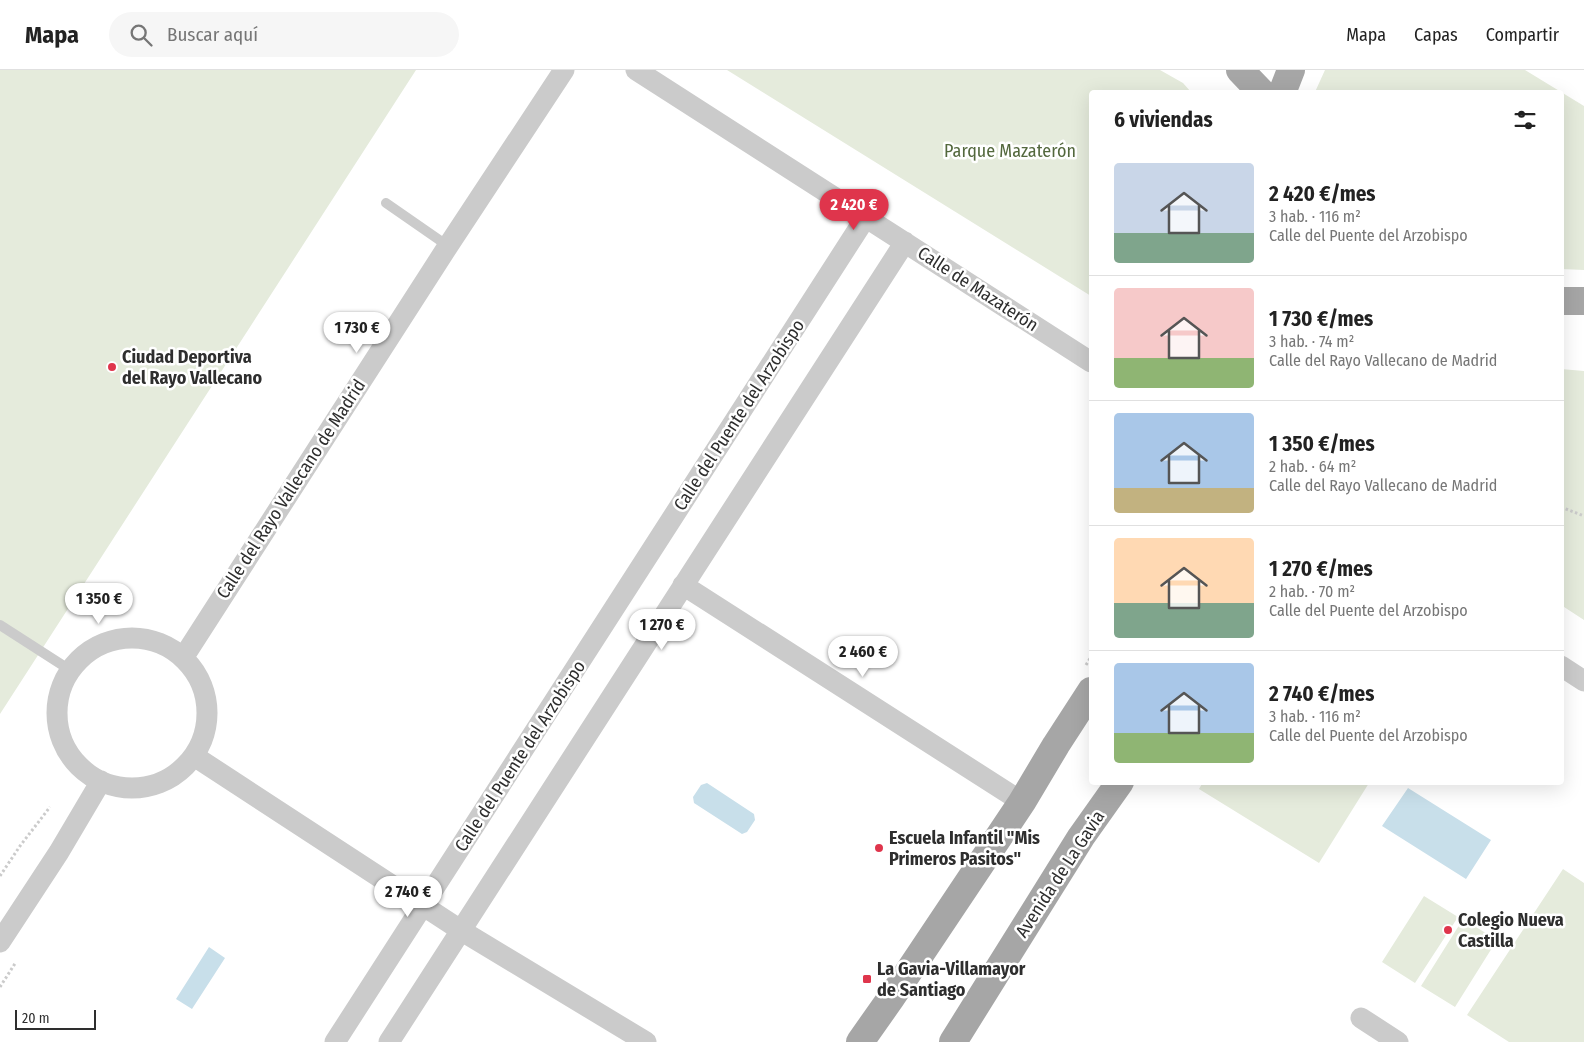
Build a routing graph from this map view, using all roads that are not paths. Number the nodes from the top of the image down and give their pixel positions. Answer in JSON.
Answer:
{"nodes":[{"id":1,"x":564,"y":70,"type":"edge"},
{"id":2,"x":636,"y":70,"type":"edge"},
{"id":3,"x":1240,"y":70,"type":"edge"},
{"id":4,"x":1291,"y":70,"type":"edge"},
{"id":5,"x":1259,"y":90,"type":"edge"},
{"id":6,"x":1284,"y":90,"type":"edge"},
{"id":7,"x":386,"y":203,"type":"dead end"},
{"id":8,"x":866,"y":217,"type":"junction"},
{"id":9,"x":905,"y":242,"type":"junction"},
{"id":10,"x":448,"y":246,"type":"junction"},
{"id":11,"x":1564,"y":301,"type":"edge"},
{"id":12,"x":1584,"y":301,"type":"edge"},
{"id":13,"x":1089,"y":361,"type":"edge"},
{"id":14,"x":683,"y":585,"type":"junction"},
{"id":15,"x":0,"y":625,"type":"edge"},
{"id":16,"x":183,"y":658,"type":"junction"},
{"id":17,"x":1564,"y":668,"type":"edge"},
{"id":18,"x":70,"y":670,"type":"junction"},
{"id":19,"x":1584,"y":681,"type":"edge"},
{"id":20,"x":1089,"y":694,"type":"edge"},
{"id":21,"x":194,"y":756,"type":"junction"},
{"id":22,"x":101,"y":781,"type":"junction"},
{"id":23,"x":1118,"y":785,"type":"edge"},
{"id":24,"x":1022,"y":802,"type":"junction"},
{"id":25,"x":423,"y":906,"type":"junction"},
{"id":26,"x":462,"y":931,"type":"junction"},
{"id":27,"x":0,"y":942,"type":"edge"},
{"id":28,"x":1361,"y":1018,"type":"dead end"},
{"id":29,"x":335,"y":1042,"type":"edge"},
{"id":30,"x":389,"y":1042,"type":"edge"},
{"id":31,"x":646,"y":1042,"type":"edge"},
{"id":32,"x":860,"y":1042,"type":"edge"},
{"id":33,"x":953,"y":1042,"type":"edge"},
{"id":34,"x":1398,"y":1042,"type":"edge"}],
"edges":[{"from":1,"to":10,"type":"street","name":"Calle del Rayo Vallecano de Madrid"},
{"from":2,"to":8,"type":"street","name":"Calle de Mazaterón"},
{"from":3,"to":5,"type":"main road"},
{"from":4,"to":6,"type":"main road"},
{"from":7,"to":10,"type":"lane"},
{"from":8,"to":9,"type":"street","name":"Calle de Mazaterón"},
{"from":8,"to":25,"type":"street","name":"Calle del Puente del Arzobispo"},
{"from":9,"to":13,"type":"street","name":"Calle de Mazaterón"},
{"from":9,"to":14,"type":"street"},
{"from":10,"to":16,"type":"street","name":"Calle del Rayo Vallecano de Madrid"},
{"from":11,"to":12,"type":"main road"},
{"from":14,"to":24,"type":"street"},
{"from":14,"to":26,"type":"street"},
{"from":15,"to":18,"type":"lane"},
{"from":16,"to":18,"type":"street"},
{"from":16,"to":21,"type":"street"},
{"from":17,"to":19,"type":"street"},
{"from":18,"to":22,"type":"street"},
{"from":20,"to":24,"type":"main road"},
{"from":21,"to":22,"type":"street"},
{"from":21,"to":25,"type":"street"},
{"from":22,"to":27,"type":"street"},
{"from":23,"to":33,"type":"main road","name":"Avenida de La Gavia"},
{"from":24,"to":32,"type":"main road"},
{"from":25,"to":26,"type":"street"},
{"from":25,"to":29,"type":"street","name":"Calle del Puente del Arzobispo"},
{"from":26,"to":30,"type":"street"},
{"from":26,"to":31,"type":"street"},
{"from":28,"to":34,"type":"street"}]}
